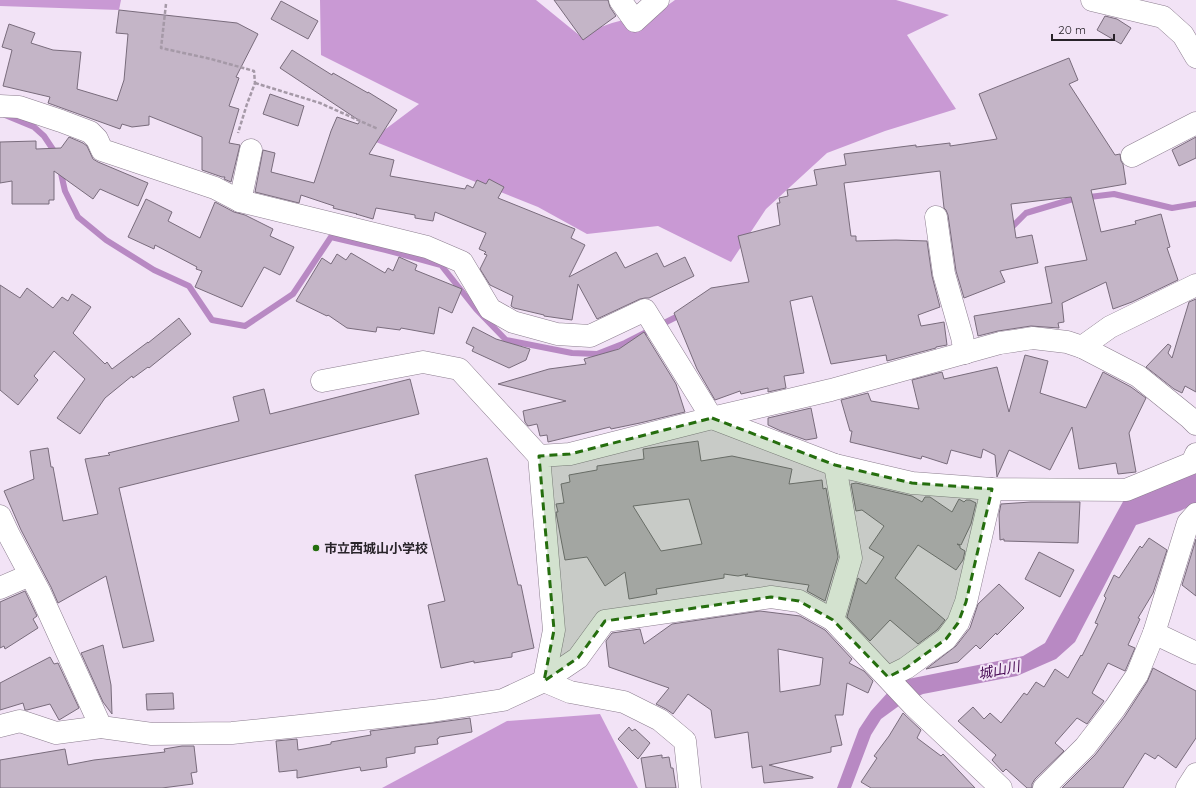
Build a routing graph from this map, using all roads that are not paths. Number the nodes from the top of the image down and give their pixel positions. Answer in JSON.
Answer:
{"nodes":[{"id":1,"x":620,"y":0,"type":"edge"},
{"id":2,"x":658,"y":0,"type":"edge"},
{"id":3,"x":1092,"y":0,"type":"edge"},
{"id":4,"x":1196,"y":57,"type":"edge"},
{"id":5,"x":0,"y":106,"type":"edge"},
{"id":6,"x":1196,"y":123,"type":"edge"},
{"id":7,"x":252,"y":150,"type":"road end"},
{"id":8,"x":1132,"y":156,"type":"dead end"},
{"id":9,"x":240,"y":201,"type":"junction"},
{"id":10,"x":936,"y":217,"type":"dead end"},
{"id":11,"x":1196,"y":285,"type":"edge"},
{"id":12,"x":1082,"y":347,"type":"junction"},
{"id":13,"x":965,"y":353,"type":"junction"},
{"id":14,"x":322,"y":381,"type":"dead end"},
{"id":15,"x":712,"y":418,"type":"junction"},
{"id":16,"x":1196,"y":424,"type":"edge"},
{"id":17,"x":1196,"y":454,"type":"edge"},
{"id":18,"x":539,"y":456,"type":"junction"},
{"id":19,"x":835,"y":465,"type":"junction"},
{"id":20,"x":992,"y":490,"type":"junction"},
{"id":21,"x":1196,"y":514,"type":"edge"},
{"id":22,"x":0,"y":516,"type":"edge"},
{"id":23,"x":30,"y":575,"type":"junction"},
{"id":24,"x":0,"y":588,"type":"edge"},
{"id":25,"x":833,"y":620,"type":"junction"},
{"id":26,"x":1154,"y":633,"type":"junction"},
{"id":27,"x":1196,"y":653,"type":"edge"},
{"id":28,"x":890,"y":680,"type":"junction"},
{"id":29,"x":544,"y":681,"type":"junction"},
{"id":30,"x":0,"y":726,"type":"edge"},
{"id":31,"x":101,"y":727,"type":"junction"},
{"id":32,"x":1196,"y":774,"type":"edge"},
{"id":33,"x":690,"y":788,"type":"edge"},
{"id":34,"x":1001,"y":788,"type":"edge"},
{"id":35,"x":1044,"y":788,"type":"edge"},
{"id":36,"x":1187,"y":788,"type":"edge"}],
"edges":[{"from":1,"to":2,"type":"street"},
{"from":3,"to":4,"type":"street"},
{"from":5,"to":9,"type":"street"},
{"from":6,"to":8,"type":"street"},
{"from":7,"to":9,"type":"street"},
{"from":9,"to":15,"type":"street"},
{"from":10,"to":13,"type":"street"},
{"from":11,"to":12,"type":"street"},
{"from":12,"to":13,"type":"street"},
{"from":12,"to":16,"type":"street"},
{"from":13,"to":15,"type":"street"},
{"from":14,"to":18,"type":"street"},
{"from":15,"to":18,"type":"street"},
{"from":15,"to":19,"type":"street"},
{"from":17,"to":20,"type":"street"},
{"from":18,"to":29,"type":"street"},
{"from":19,"to":20,"type":"street"},
{"from":19,"to":25,"type":"street"},
{"from":20,"to":28,"type":"street"},
{"from":21,"to":26,"type":"street"},
{"from":22,"to":23,"type":"street"},
{"from":23,"to":24,"type":"street"},
{"from":23,"to":31,"type":"street"},
{"from":25,"to":28,"type":"street"},
{"from":25,"to":29,"type":"street"},
{"from":26,"to":27,"type":"street"},
{"from":26,"to":35,"type":"street"},
{"from":28,"to":34,"type":"street"},
{"from":29,"to":31,"type":"street"},
{"from":29,"to":33,"type":"street"},
{"from":30,"to":31,"type":"street"},
{"from":32,"to":36,"type":"street"}]}
